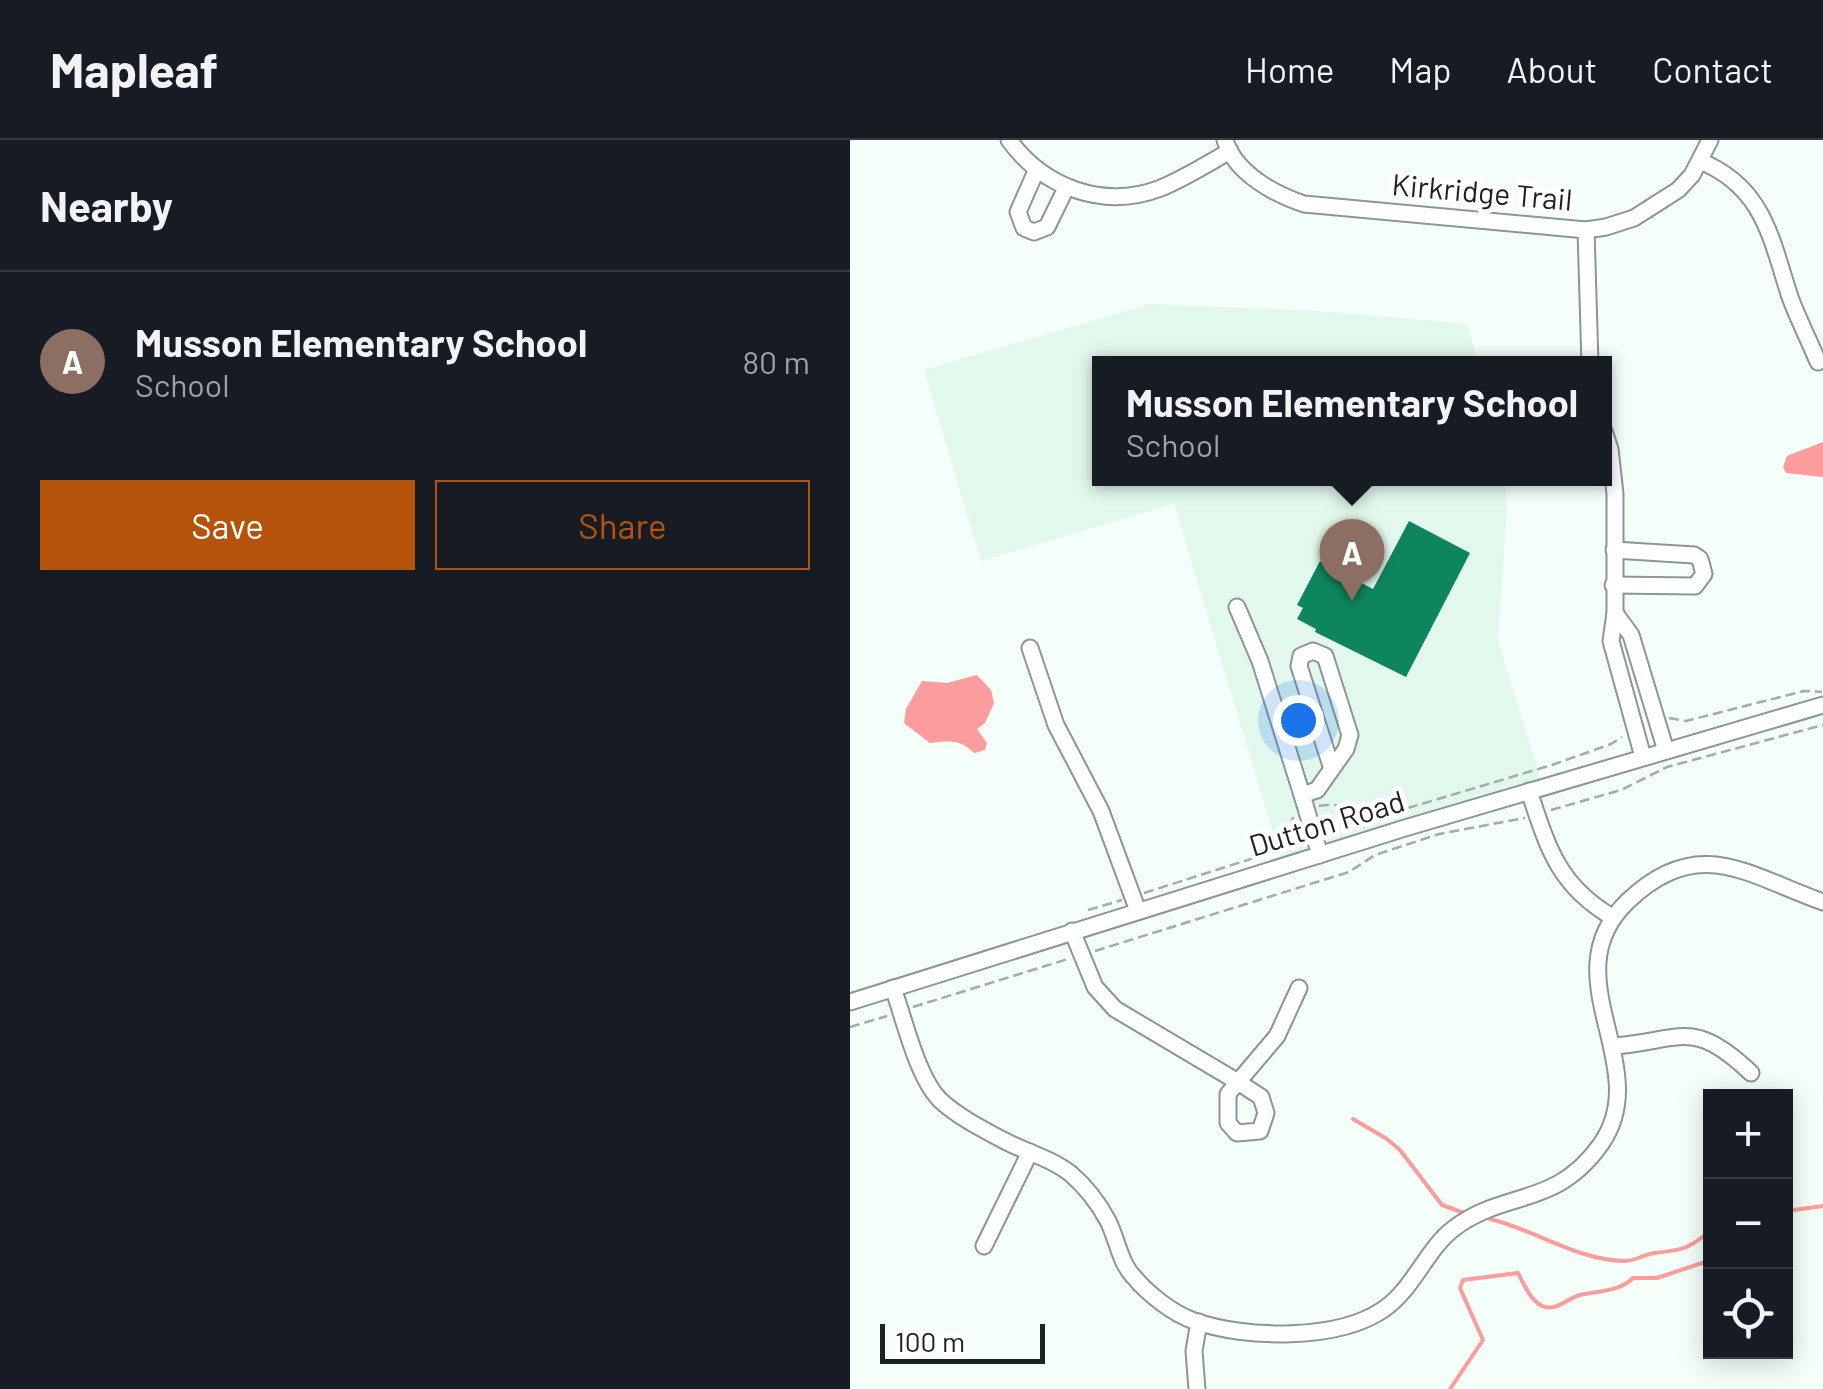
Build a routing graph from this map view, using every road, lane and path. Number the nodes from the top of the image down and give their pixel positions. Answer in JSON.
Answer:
{"nodes":[{"id":1,"x":1009,"y":140,"type":"edge"},
{"id":2,"x":1710,"y":140,"type":"edge"},
{"id":3,"x":1227,"y":146,"type":"edge"},
{"id":4,"x":1700,"y":161,"type":"junction"},
{"id":5,"x":1036,"y":170,"type":"junction"},
{"id":6,"x":1066,"y":188,"type":"junction"},
{"id":7,"x":1586,"y":230,"type":"junction"},
{"id":8,"x":1590,"y":356,"type":"edge"},
{"id":9,"x":1818,"y":362,"type":"dead end"},
{"id":10,"x":1612,"y":467,"type":"edge"},
{"id":11,"x":1614,"y":550,"type":"junction"},
{"id":12,"x":1613,"y":586,"type":"junction"},
{"id":13,"x":1237,"y":607,"type":"dead end"},
{"id":14,"x":1615,"y":612,"type":"junction"},
{"id":15,"x":1030,"y":648,"type":"dead end"},
{"id":16,"x":1823,"y":692,"type":"edge"},
{"id":17,"x":1823,"y":705,"type":"edge"},
{"id":18,"x":1657,"y":720,"type":"junction"},
{"id":19,"x":1823,"y":725,"type":"edge"},
{"id":20,"x":1635,"y":727,"type":"junction"},
{"id":21,"x":1666,"y":751,"type":"junction"},
{"id":22,"x":1643,"y":757,"type":"junction"},
{"id":23,"x":1332,"y":769,"type":"junction"},
{"id":24,"x":1529,"y":791,"type":"junction"},
{"id":25,"x":1305,"y":803,"type":"junction"},
{"id":26,"x":1360,"y":810,"type":"junction"},
{"id":27,"x":1537,"y":815,"type":"junction"},
{"id":28,"x":1363,"y":826,"type":"dead end"},
{"id":29,"x":1320,"y":854,"type":"junction"},
{"id":30,"x":1823,"y":902,"type":"edge"},
{"id":31,"x":1135,"y":904,"type":"junction"},
{"id":32,"x":1088,"y":910,"type":"dead end"},
{"id":33,"x":1612,"y":917,"type":"junction"},
{"id":34,"x":1072,"y":932,"type":"junction"},
{"id":35,"x":1081,"y":955,"type":"junction"},
{"id":36,"x":893,"y":988,"type":"junction"},
{"id":37,"x":1299,"y":988,"type":"dead end"},
{"id":38,"x":850,"y":1002,"type":"edge"},
{"id":39,"x":902,"y":1011,"type":"junction"},
{"id":40,"x":850,"y":1027,"type":"edge"},
{"id":41,"x":1614,"y":1046,"type":"junction"},
{"id":42,"x":1751,"y":1074,"type":"dead end"},
{"id":43,"x":1030,"y":1152,"type":"junction"},
{"id":44,"x":984,"y":1246,"type":"dead end"},
{"id":45,"x":1199,"y":1322,"type":"junction"},
{"id":46,"x":1197,"y":1389,"type":"edge"}],
"edges":[{"from":1,"to":5,"type":"street"},
{"from":2,"to":4,"type":"street","name":"Kirkridge Trail"},
{"from":3,"to":6,"type":"street"},
{"from":3,"to":7,"type":"street","name":"Kirkridge Trail"},
{"from":4,"to":7,"type":"street","name":"Kirkridge Trail"},
{"from":4,"to":9,"type":"street"},
{"from":5,"to":6,"type":"street"},
{"from":5,"to":6,"type":"street"},
{"from":7,"to":8,"type":"street"},
{"from":10,"to":11,"type":"street"},
{"from":11,"to":12,"type":"street"},
{"from":11,"to":12,"type":"street"},
{"from":12,"to":14,"type":"street"},
{"from":13,"to":25,"type":"street"},
{"from":14,"to":18,"type":"street"},
{"from":14,"to":20,"type":"street"},
{"from":15,"to":31,"type":"street"},
{"from":16,"to":18,"type":"path"},
{"from":17,"to":21,"type":"street","name":"Dutton Road"},
{"from":18,"to":21,"type":"street"},
{"from":19,"to":27,"type":"path"},
{"from":20,"to":22,"type":"street"},
{"from":20,"to":26,"type":"path"},
{"from":21,"to":22,"type":"street","name":"Dutton Road"},
{"from":22,"to":24,"type":"street","name":"Dutton Road"},
{"from":23,"to":23,"type":"street"},
{"from":23,"to":25,"type":"street"},
{"from":24,"to":27,"type":"street"},
{"from":24,"to":29,"type":"street","name":"Dutton Road"},
{"from":25,"to":26,"type":"path"},
{"from":25,"to":29,"type":"street"},
{"from":25,"to":31,"type":"path"},
{"from":26,"to":28,"type":"path"},
{"from":27,"to":33,"type":"street"},
{"from":27,"to":35,"type":"path"},
{"from":29,"to":31,"type":"street","name":"Dutton Road"},
{"from":30,"to":33,"type":"street"},
{"from":31,"to":32,"type":"path"},
{"from":31,"to":34,"type":"street","name":"Dutton Road"},
{"from":33,"to":41,"type":"street"},
{"from":34,"to":35,"type":"street"},
{"from":34,"to":36,"type":"street","name":"Dutton Road"},
{"from":35,"to":37,"type":"street"},
{"from":35,"to":39,"type":"path"},
{"from":36,"to":38,"type":"street","name":"Dutton Road"},
{"from":36,"to":39,"type":"street"},
{"from":39,"to":40,"type":"path"},
{"from":39,"to":43,"type":"street"},
{"from":41,"to":42,"type":"street"},
{"from":41,"to":45,"type":"street"},
{"from":43,"to":44,"type":"street"},
{"from":43,"to":45,"type":"street"},
{"from":45,"to":46,"type":"street"}]}
